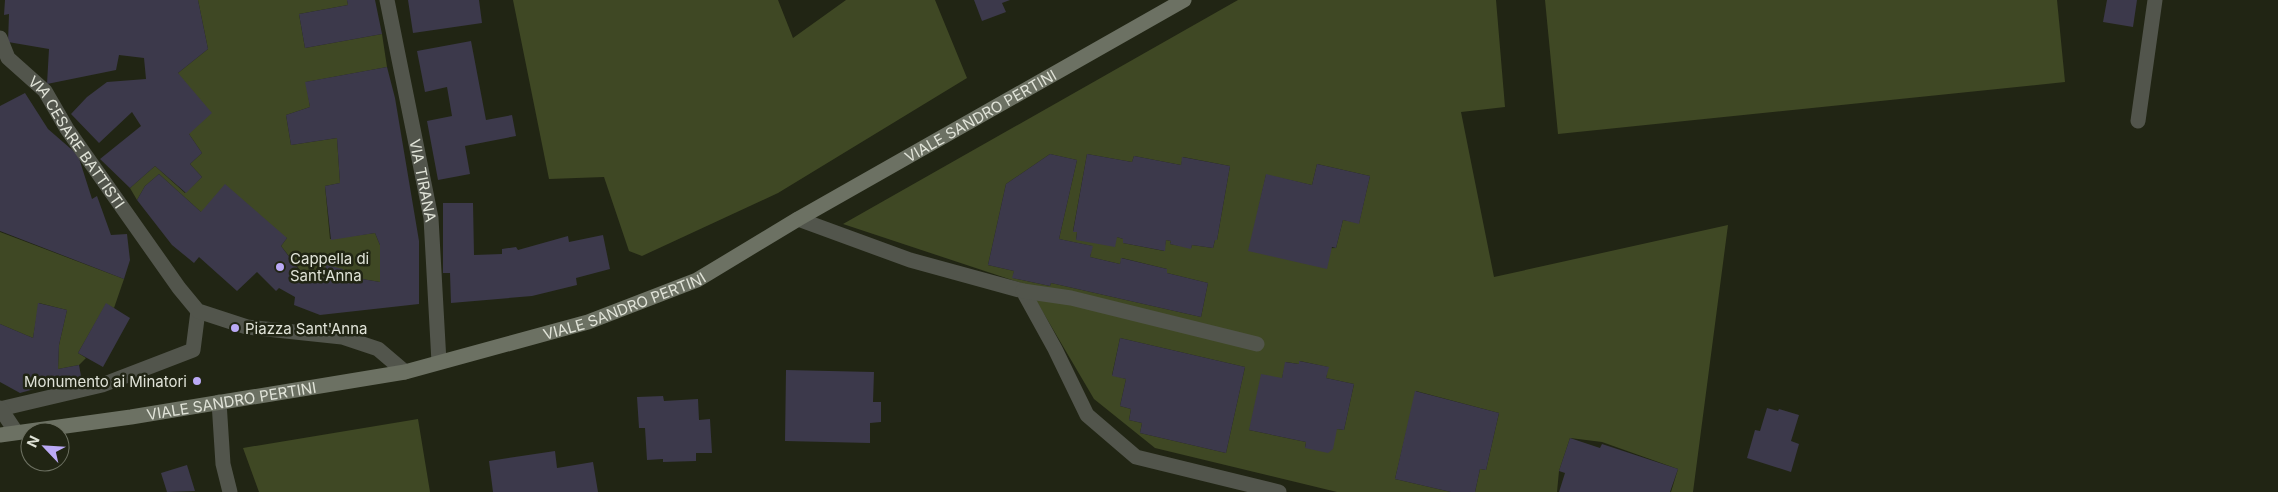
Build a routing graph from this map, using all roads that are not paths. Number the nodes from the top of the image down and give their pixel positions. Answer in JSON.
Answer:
{"nodes":[{"id":1,"x":387,"y":0,"type":"edge"},
{"id":2,"x":1184,"y":0,"type":"edge"},
{"id":3,"x":2155,"y":0,"type":"edge"},
{"id":4,"x":0,"y":38,"type":"edge"},
{"id":5,"x":2138,"y":121,"type":"dead end"},
{"id":6,"x":798,"y":219,"type":"junction"},
{"id":7,"x":1023,"y":291,"type":"junction"},
{"id":8,"x":198,"y":311,"type":"junction"},
{"id":9,"x":1257,"y":344,"type":"dead end"},
{"id":10,"x":439,"y":362,"type":"junction"},
{"id":11,"x":405,"y":372,"type":"junction"},
{"id":12,"x":219,"y":402,"type":"junction"},
{"id":13,"x":0,"y":408,"type":"edge"},
{"id":14,"x":16,"y":432,"type":"junction"},
{"id":15,"x":0,"y":435,"type":"edge"},
{"id":16,"x":230,"y":492,"type":"edge"},
{"id":17,"x":1279,"y":492,"type":"edge"}],
"edges":[{"from":1,"to":10,"type":"street","name":"VIA TIRANA"},
{"from":2,"to":6,"type":"street","name":"VIALE SANDRO PERTINI"},
{"from":3,"to":5,"type":"street"},
{"from":4,"to":8,"type":"street","name":"VIA CESARE BATTISTI"},
{"from":6,"to":7,"type":"street"},
{"from":6,"to":10,"type":"street","name":"VIALE SANDRO PERTINI"},
{"from":7,"to":9,"type":"street"},
{"from":7,"to":17,"type":"street"},
{"from":8,"to":11,"type":"street"},
{"from":8,"to":13,"type":"street"},
{"from":10,"to":11,"type":"street","name":"VIALE SANDRO PERTINI"},
{"from":11,"to":12,"type":"street","name":"VIALE SANDRO PERTINI"},
{"from":12,"to":14,"type":"street","name":"VIALE SANDRO PERTINI"},
{"from":12,"to":16,"type":"street"},
{"from":13,"to":14,"type":"street"},
{"from":14,"to":15,"type":"street","name":"VIALE SANDRO PERTINI"}]}
